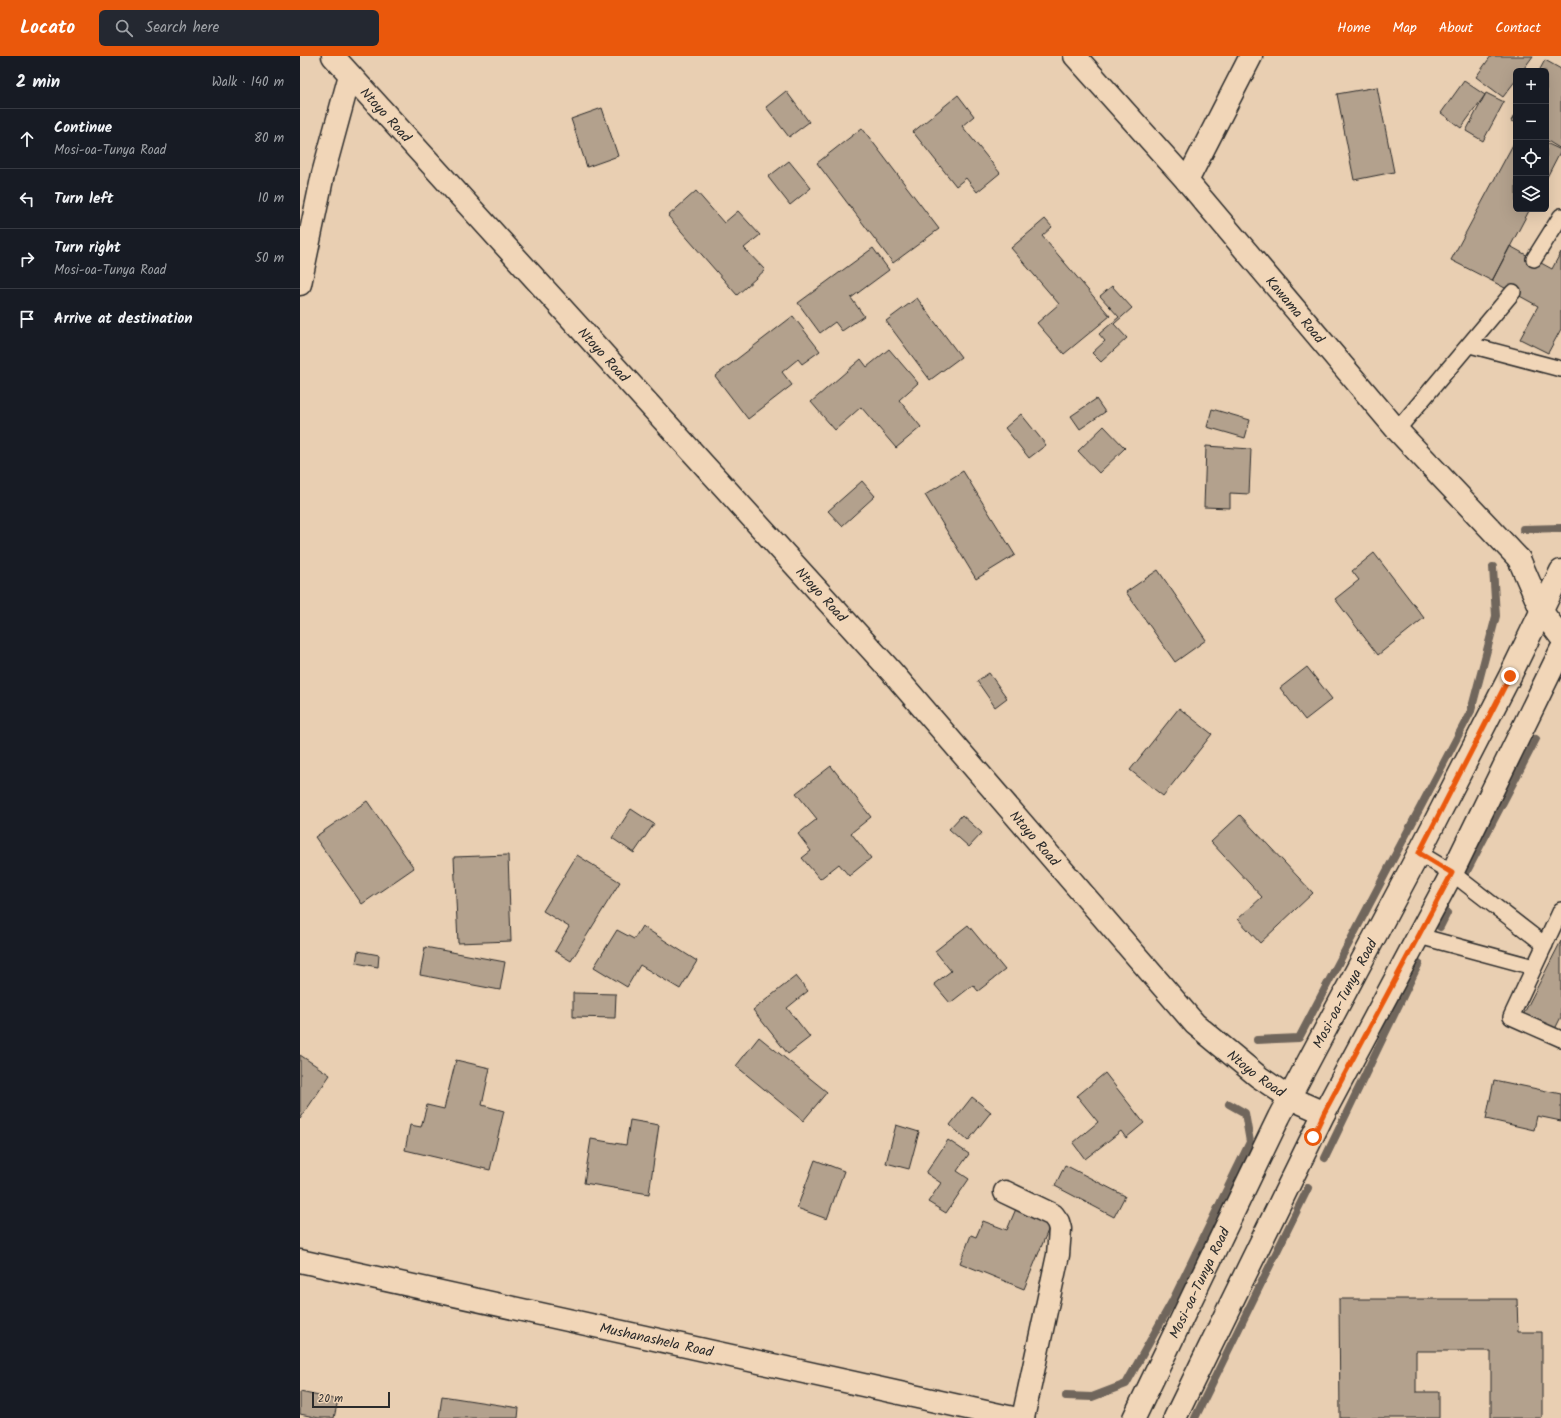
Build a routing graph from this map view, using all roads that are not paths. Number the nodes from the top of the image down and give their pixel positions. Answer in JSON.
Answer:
{"nodes":[{"id":1,"x":333,"y":56,"type":"edge"},
{"id":2,"x":1075,"y":56,"type":"edge"},
{"id":3,"x":1252,"y":56,"type":"edge"},
{"id":4,"x":350,"y":75,"type":"junction"},
{"id":5,"x":1187,"y":181,"type":"junction"},
{"id":6,"x":1561,"y":216,"type":"edge"},
{"id":7,"x":1534,"y":259,"type":"dead end"},
{"id":8,"x":300,"y":284,"type":"edge"},
{"id":9,"x":1513,"y":292,"type":"dead end"},
{"id":10,"x":1470,"y":345,"type":"junction"},
{"id":11,"x":1561,"y":369,"type":"edge"},
{"id":12,"x":1397,"y":430,"type":"junction"},
{"id":13,"x":1519,"y":559,"type":"junction"},
{"id":14,"x":1560,"y":576,"type":"edge"},
{"id":15,"x":1542,"y":612,"type":"junction"},
{"id":16,"x":1561,"y":637,"type":"edge"},
{"id":17,"x":1561,"y":650,"type":"edge"},
{"id":18,"x":1419,"y":853,"type":"junction"},
{"id":19,"x":1452,"y":873,"type":"junction"},
{"id":20,"x":1561,"y":910,"type":"edge"},
{"id":21,"x":1419,"y":936,"type":"junction"},
{"id":22,"x":1545,"y":945,"type":"junction"},
{"id":23,"x":1534,"y":967,"type":"junction"},
{"id":24,"x":1561,"y":1039,"type":"edge"},
{"id":25,"x":1290,"y":1098,"type":"junction"},
{"id":26,"x":1324,"y":1113,"type":"junction"},
{"id":27,"x":1006,"y":1192,"type":"dead end"},
{"id":28,"x":300,"y":1261,"type":"edge"},
{"id":29,"x":1013,"y":1418,"type":"edge"},
{"id":30,"x":1022,"y":1418,"type":"edge"},
{"id":31,"x":1134,"y":1418,"type":"edge"},
{"id":32,"x":1175,"y":1418,"type":"edge"}],
"edges":[{"from":1,"to":4,"type":"street","name":"Ntoyo Road"},
{"from":2,"to":5,"type":"street","name":"Kawama Road"},
{"from":3,"to":5,"type":"street"},
{"from":4,"to":8,"type":"street"},
{"from":4,"to":25,"type":"street","name":"Ntoyo Road"},
{"from":5,"to":12,"type":"street","name":"Kawama Road"},
{"from":6,"to":7,"type":"lane"},
{"from":9,"to":10,"type":"lane"},
{"from":10,"to":11,"type":"lane"},
{"from":10,"to":12,"type":"lane"},
{"from":12,"to":13,"type":"street","name":"Kawama Road"},
{"from":13,"to":14,"type":"street"},
{"from":13,"to":15,"type":"street"},
{"from":14,"to":15,"type":"street","name":"Mosi-oa-Tunya Road"},
{"from":15,"to":16,"type":"street"},
{"from":15,"to":18,"type":"street","name":"Mosi-oa-Tunya Road"},
{"from":17,"to":19,"type":"street"},
{"from":18,"to":19,"type":"lane"},
{"from":18,"to":25,"type":"street","name":"Mosi-oa-Tunya Road"},
{"from":19,"to":21,"type":"street"},
{"from":19,"to":22,"type":"lane"},
{"from":20,"to":22,"type":"lane"},
{"from":21,"to":23,"type":"lane"},
{"from":21,"to":26,"type":"street"},
{"from":22,"to":23,"type":"lane"},
{"from":23,"to":24,"type":"lane"},
{"from":25,"to":26,"type":"street","name":"Ntoyo Road"},
{"from":25,"to":31,"type":"street","name":"Mosi-oa-Tunya Road"},
{"from":26,"to":32,"type":"street"},
{"from":27,"to":30,"type":"street"},
{"from":28,"to":29,"type":"street","name":"Mushanashela Road"}]}
